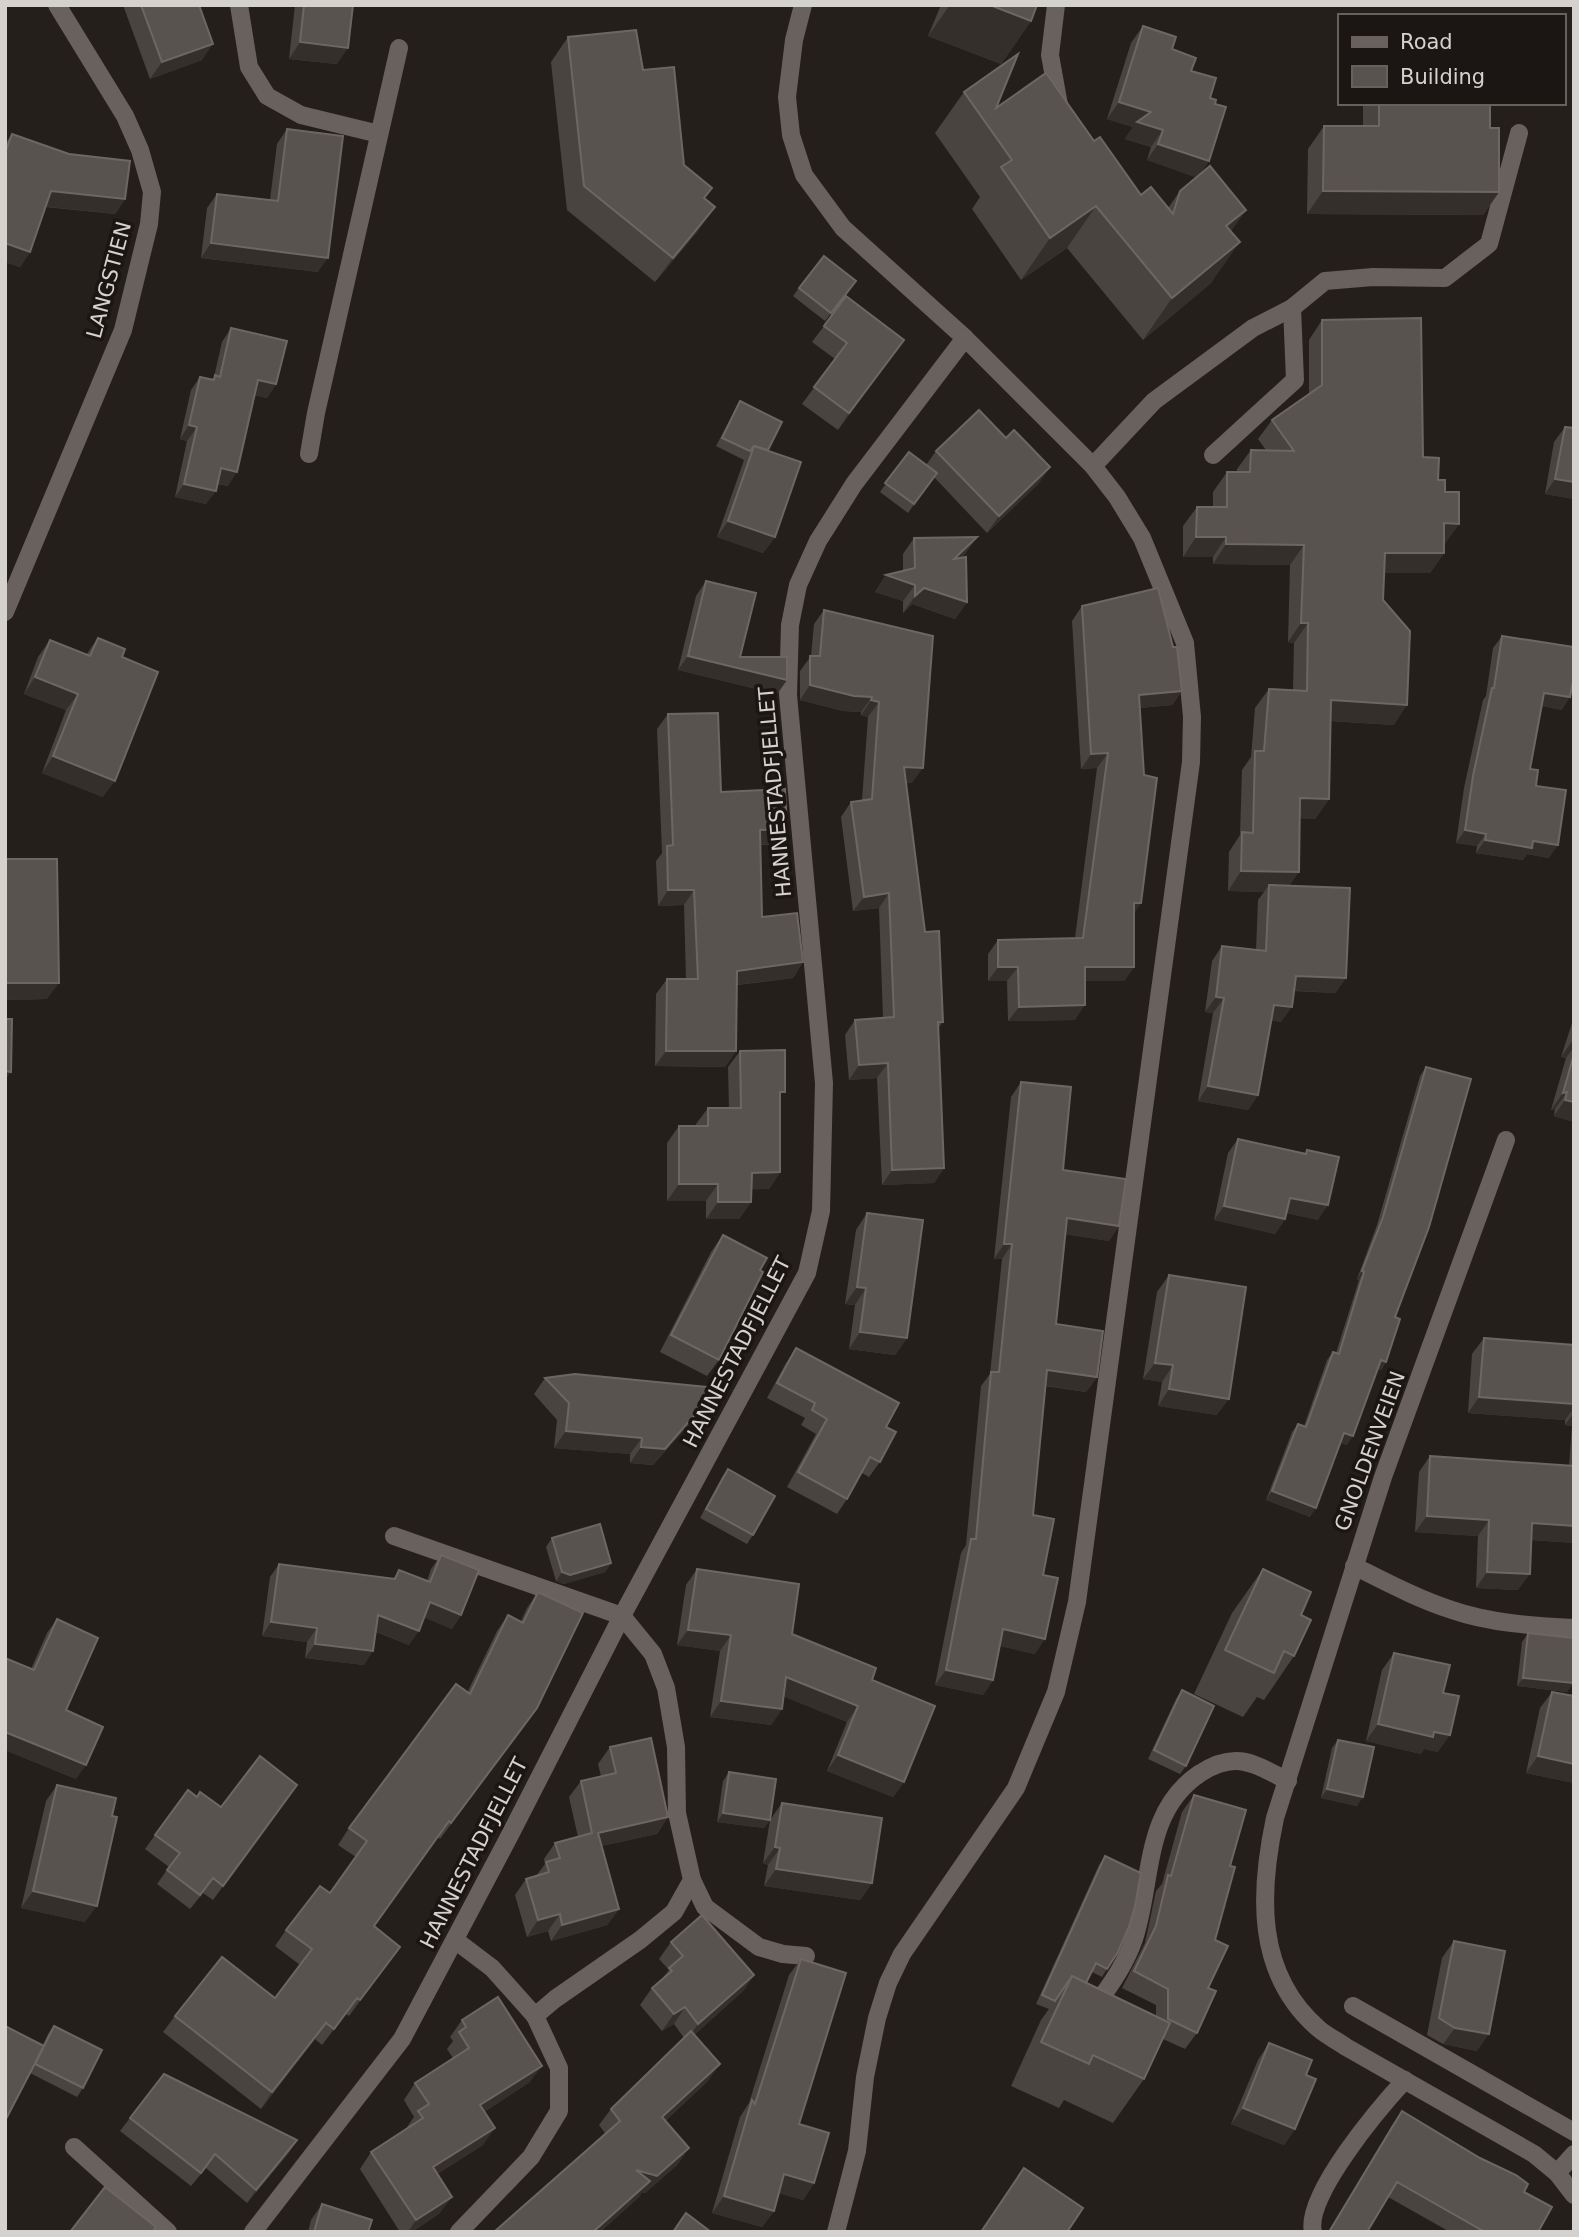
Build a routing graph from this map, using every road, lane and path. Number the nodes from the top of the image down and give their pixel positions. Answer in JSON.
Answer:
{"nodes":[{"id":1,"x":57,"y":5,"type":"edge"},
{"id":2,"x":239,"y":5,"type":"edge"},
{"id":3,"x":803,"y":5,"type":"edge"},
{"id":4,"x":1056,"y":5,"type":"edge"},
{"id":5,"x":399,"y":48,"type":"dead end"},
{"id":6,"x":1066,"y":120,"type":"edge"},
{"id":7,"x":1519,"y":133,"type":"dead end"},
{"id":8,"x":379,"y":134,"type":"junction"},
{"id":9,"x":1292,"y":308,"type":"junction"},
{"id":10,"x":965,"y":338,"type":"junction"},
{"id":11,"x":309,"y":454,"type":"dead end"},
{"id":12,"x":1213,"y":454,"type":"dead end"},
{"id":13,"x":1093,"y":466,"type":"junction"},
{"id":14,"x":5,"y":612,"type":"edge"},
{"id":15,"x":1506,"y":1140,"type":"dead end"},
{"id":16,"x":394,"y":1536,"type":"dead end"},
{"id":17,"x":1354,"y":1566,"type":"junction"},
{"id":18,"x":622,"y":1616,"type":"junction"},
{"id":19,"x":1574,"y":1629,"type":"edge"},
{"id":20,"x":1288,"y":1781,"type":"junction"},
{"id":21,"x":692,"y":1880,"type":"junction"},
{"id":22,"x":455,"y":1940,"type":"junction"},
{"id":23,"x":806,"y":1956,"type":"dead end"},
{"id":24,"x":1353,"y":2006,"type":"dead end"},
{"id":25,"x":1093,"y":2007,"type":"edge"},
{"id":26,"x":535,"y":2017,"type":"junction"},
{"id":27,"x":1405,"y":2080,"type":"junction"},
{"id":28,"x":1574,"y":2132,"type":"edge"},
{"id":29,"x":74,"y":2147,"type":"dead end"},
{"id":30,"x":1574,"y":2154,"type":"edge"},
{"id":31,"x":1557,"y":2173,"type":"junction"},
{"id":32,"x":1574,"y":2195,"type":"edge"},
{"id":33,"x":168,"y":2232,"type":"edge"},
{"id":34,"x":253,"y":2232,"type":"edge"},
{"id":35,"x":459,"y":2232,"type":"edge"},
{"id":36,"x":836,"y":2232,"type":"edge"},
{"id":37,"x":1313,"y":2232,"type":"edge"}],
"edges":[{"from":1,"to":14,"type":"street","name":"LANGSTIEN"},
{"from":2,"to":8,"type":"street"},
{"from":3,"to":10,"type":"street"},
{"from":4,"to":6,"type":"street"},
{"from":5,"to":8,"type":"street"},
{"from":7,"to":9,"type":"street"},
{"from":8,"to":11,"type":"street"},
{"from":9,"to":12,"type":"street"},
{"from":9,"to":13,"type":"street"},
{"from":10,"to":13,"type":"street"},
{"from":10,"to":18,"type":"street","name":"HANNESTADFJELLET"},
{"from":13,"to":36,"type":"street"},
{"from":15,"to":17,"type":"street","name":"GNOLDENVEIEN"},
{"from":16,"to":18,"type":"street"},
{"from":17,"to":19,"type":"street"},
{"from":17,"to":20,"type":"street","name":"GNOLDENVEIEN"},
{"from":18,"to":21,"type":"street"},
{"from":18,"to":22,"type":"street","name":"HANNESTADFJELLET"},
{"from":20,"to":25,"type":"street"},
{"from":20,"to":27,"type":"street","name":"GNOLDENVEIEN"},
{"from":21,"to":23,"type":"street"},
{"from":21,"to":26,"type":"street"},
{"from":22,"to":26,"type":"street"},
{"from":22,"to":34,"type":"street","name":"HANNESTADFJELLET"},
{"from":24,"to":28,"type":"street"},
{"from":26,"to":35,"type":"street"},
{"from":27,"to":31,"type":"street","name":"GNOLDENVEIEN"},
{"from":27,"to":37,"type":"street"},
{"from":29,"to":33,"type":"street"},
{"from":30,"to":31,"type":"street"},
{"from":31,"to":32,"type":"street","name":"GNOLDENVEIEN"}]}
